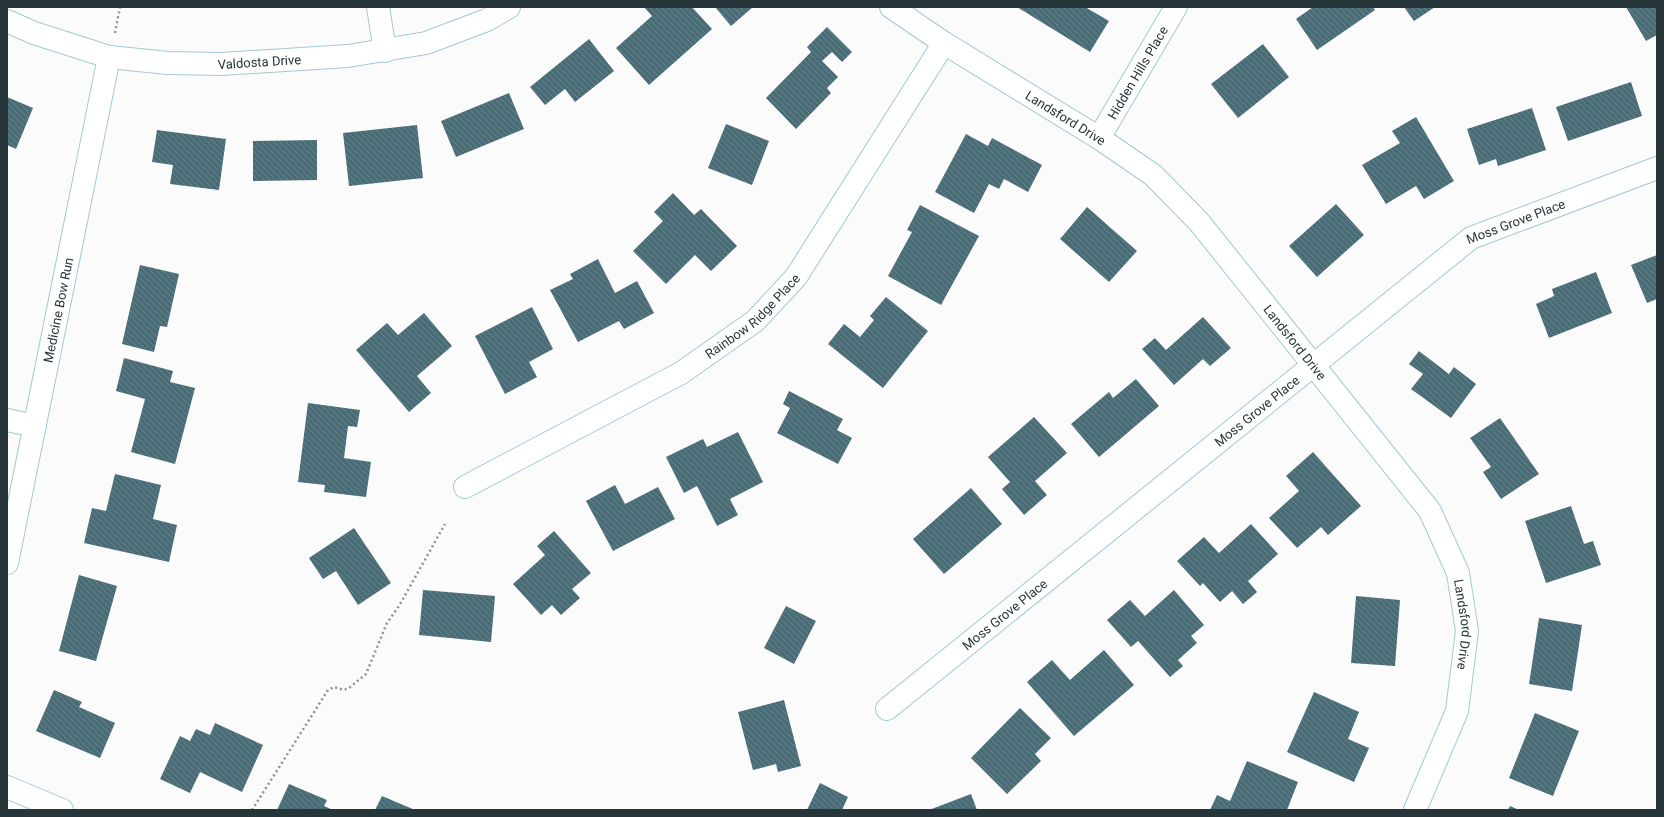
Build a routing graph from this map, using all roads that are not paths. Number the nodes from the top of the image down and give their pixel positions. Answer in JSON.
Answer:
{"nodes":[{"id":1,"x":378,"y":7,"type":"edge"},
{"id":2,"x":509,"y":7,"type":"edge"},
{"id":3,"x":891,"y":7,"type":"edge"},
{"id":4,"x":1176,"y":7,"type":"edge"},
{"id":5,"x":7,"y":21,"type":"edge"},
{"id":6,"x":944,"y":43,"type":"junction"},
{"id":7,"x":385,"y":51,"type":"junction"},
{"id":8,"x":109,"y":57,"type":"junction"},
{"id":9,"x":1099,"y":138,"type":"junction"},
{"id":10,"x":1657,"y":168,"type":"edge"},
{"id":11,"x":1314,"y":364,"type":"junction"},
{"id":12,"x":7,"y":420,"type":"edge"},
{"id":13,"x":34,"y":426,"type":"junction"},
{"id":14,"x":466,"y":487,"type":"dead end"},
{"id":15,"x":7,"y":563,"type":"edge"},
{"id":16,"x":887,"y":708,"type":"dead end"},
{"id":17,"x":7,"y":787,"type":"edge"},
{"id":18,"x":62,"y":810,"type":"edge"},
{"id":19,"x":1415,"y":810,"type":"edge"}],
"edges":[{"from":1,"to":7,"type":"street"},
{"from":2,"to":7,"type":"street","name":"Valdosta Drive"},
{"from":3,"to":6,"type":"street","name":"Landsford Drive"},
{"from":4,"to":9,"type":"street","name":"Hidden Hills Place"},
{"from":5,"to":8,"type":"street","name":"Valdosta Drive"},
{"from":6,"to":9,"type":"street","name":"Landsford Drive"},
{"from":6,"to":14,"type":"street","name":"Rainbow Ridge Place"},
{"from":7,"to":8,"type":"street","name":"Valdosta Drive"},
{"from":8,"to":13,"type":"street","name":"Medicine Bow Run"},
{"from":9,"to":11,"type":"street","name":"Landsford Drive"},
{"from":10,"to":11,"type":"street","name":"Moss Grove Place"},
{"from":11,"to":16,"type":"street","name":"Moss Grove Place"},
{"from":11,"to":19,"type":"street","name":"Landsford Drive"},
{"from":12,"to":13,"type":"street"},
{"from":13,"to":15,"type":"street","name":"Medicine Bow Run"},
{"from":17,"to":18,"type":"street"}]}
